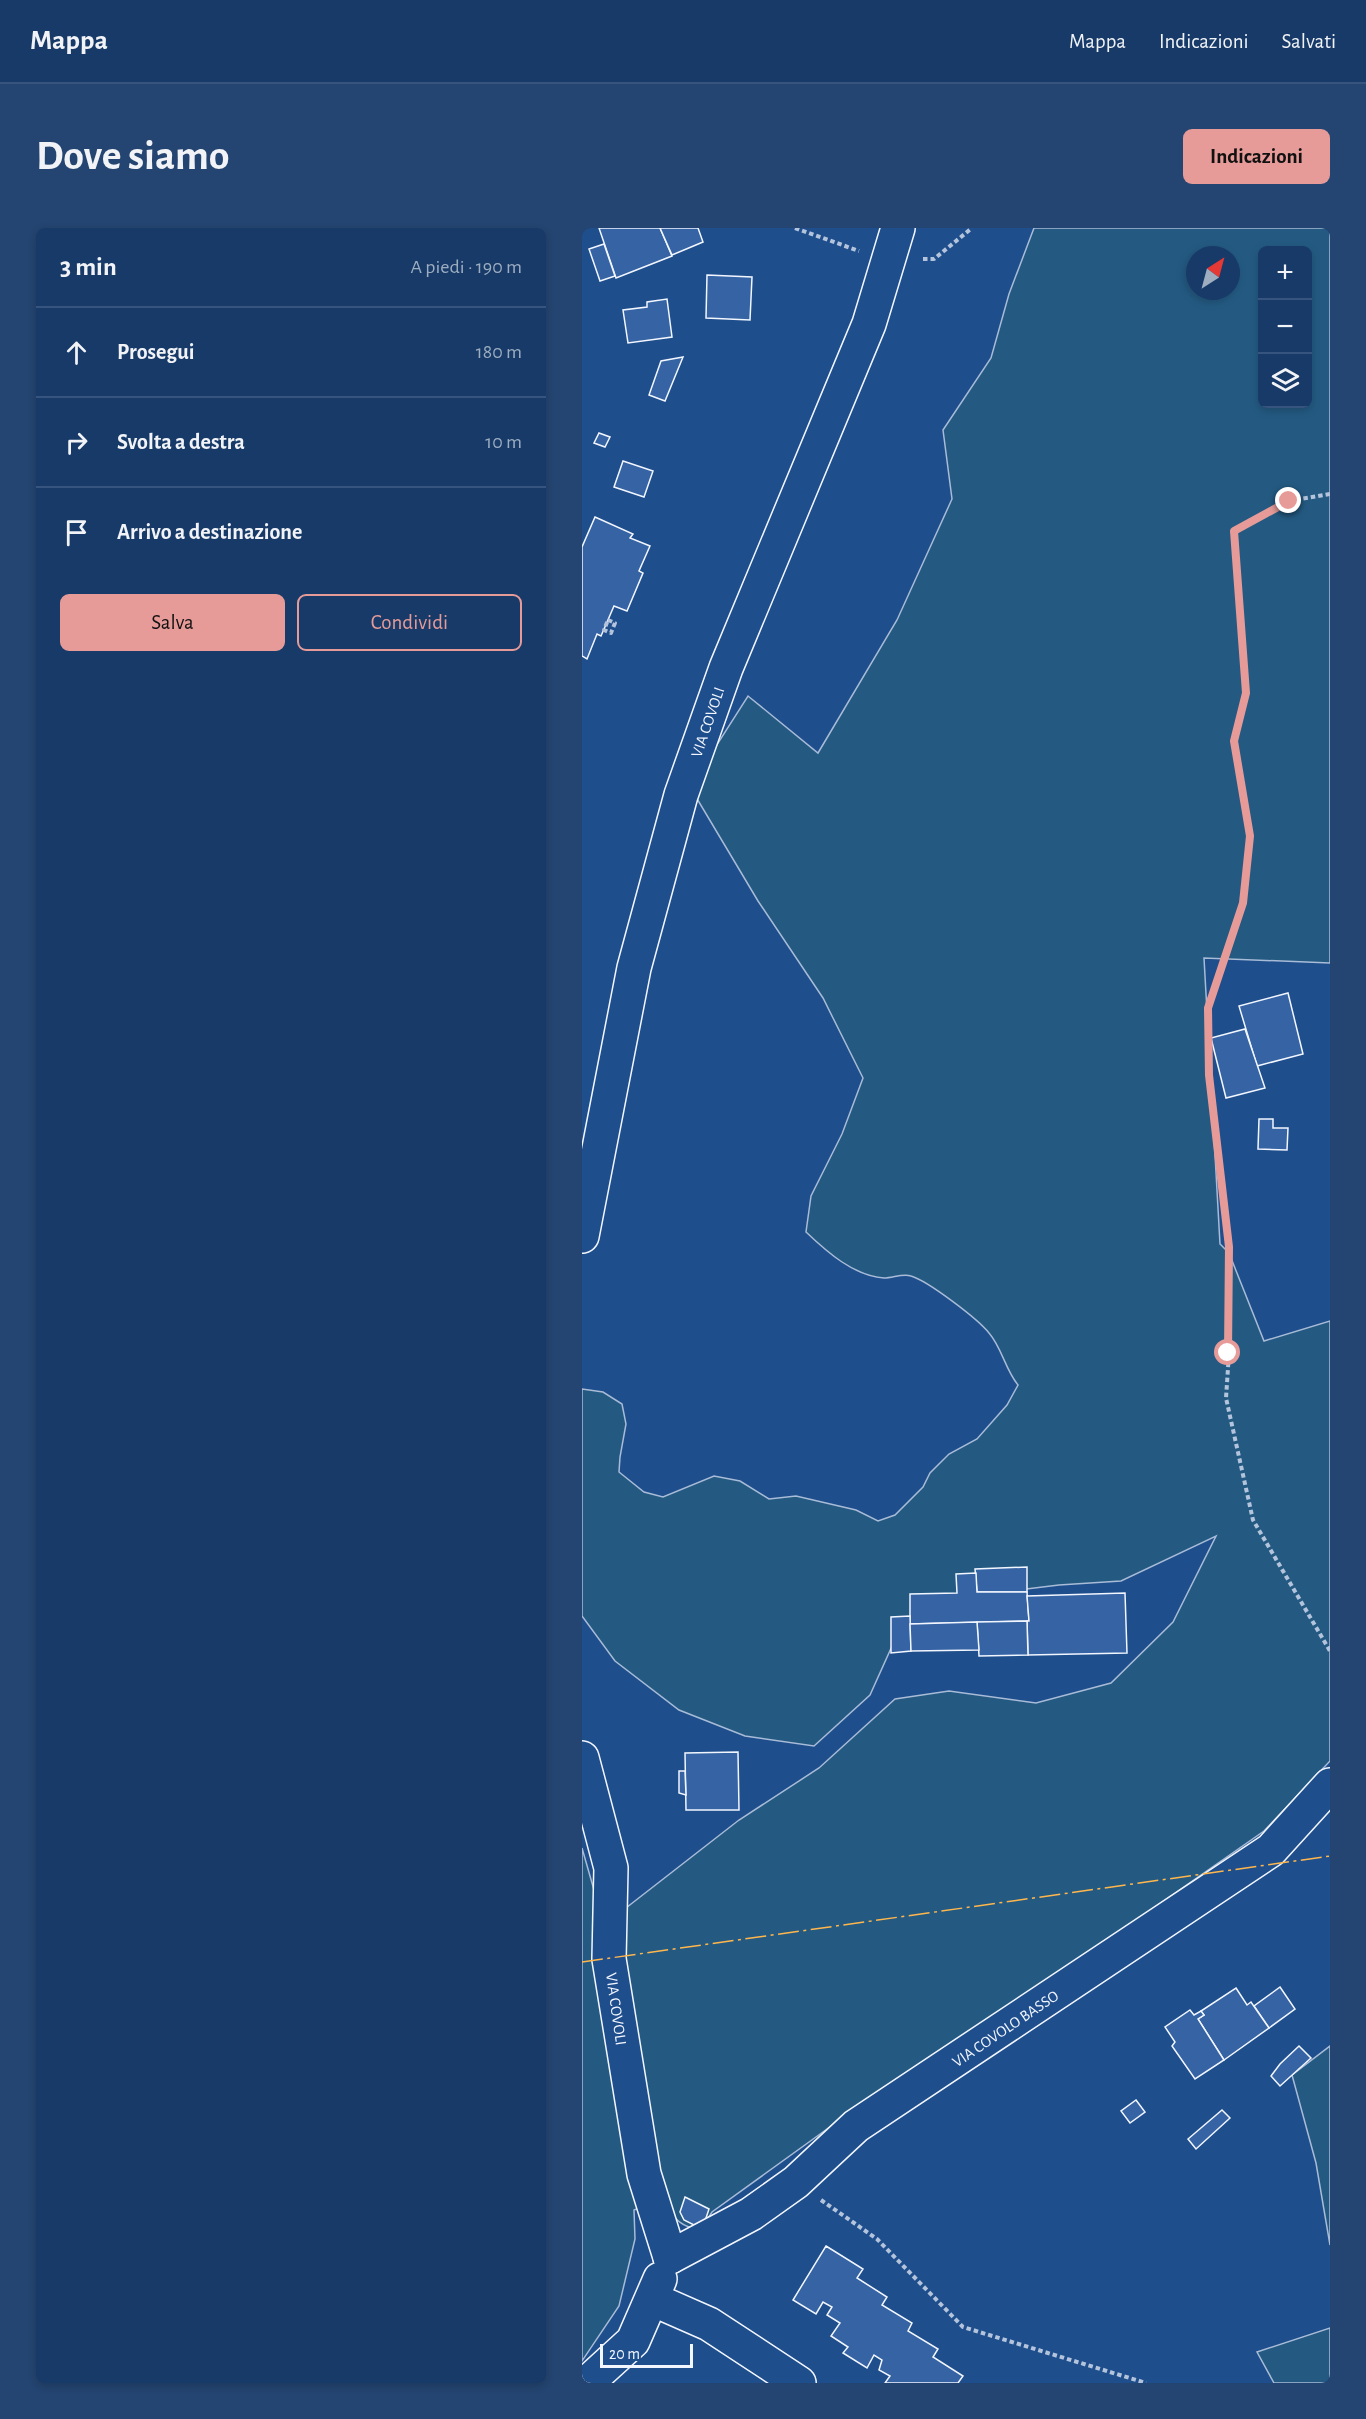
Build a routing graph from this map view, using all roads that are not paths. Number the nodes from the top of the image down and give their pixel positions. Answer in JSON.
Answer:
{"nodes":[{"id":1,"x":898,"y":228,"type":"edge"},
{"id":2,"x":582,"y":1236,"type":"edge"},
{"id":3,"x":582,"y":1758,"type":"edge"},
{"id":4,"x":1330,"y":1785,"type":"edge"},
{"id":5,"x":670,"y":2257,"type":"junction"},
{"id":6,"x":652,"y":2299,"type":"junction"},
{"id":7,"x":587,"y":2383,"type":"edge"},
{"id":8,"x":799,"y":2383,"type":"edge"}],
"edges":[{"from":1,"to":2,"type":"street","name":"VIA COVOLI"},
{"from":3,"to":5,"type":"street","name":"VIA COVOLI"},
{"from":4,"to":5,"type":"street","name":"VIA COVOLO BASSO"},
{"from":5,"to":6,"type":"street"},
{"from":6,"to":7,"type":"street"},
{"from":6,"to":8,"type":"street"}]}
